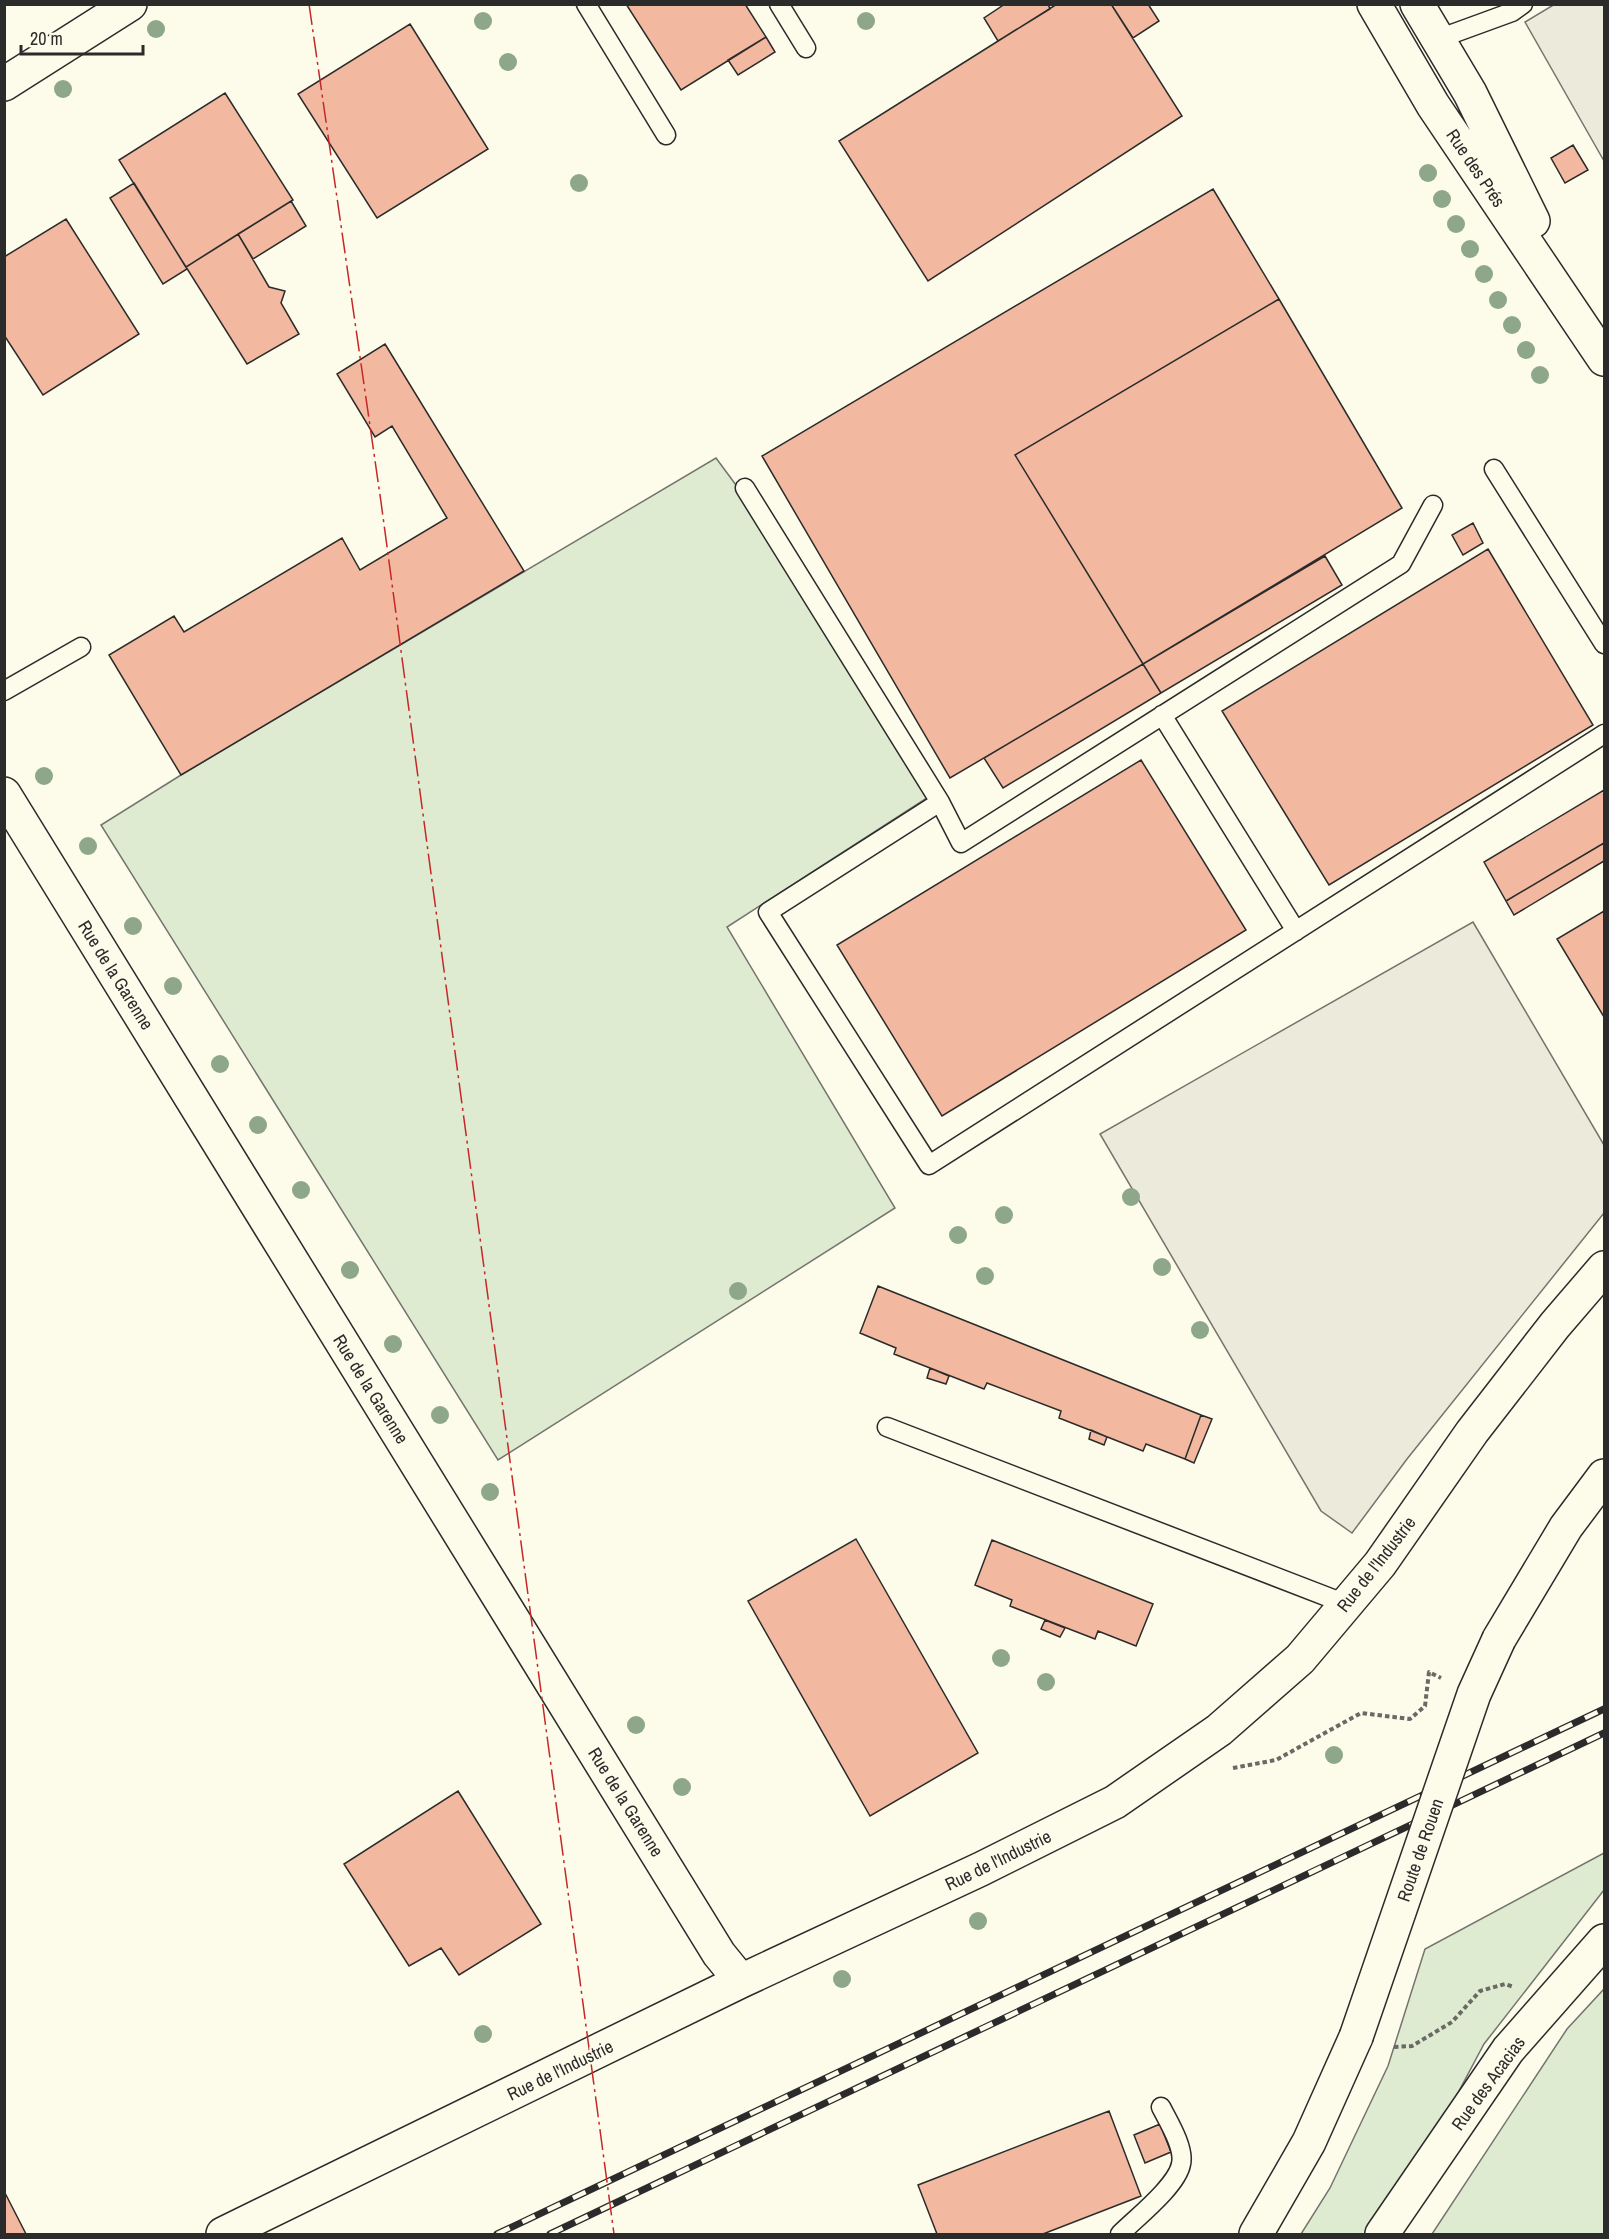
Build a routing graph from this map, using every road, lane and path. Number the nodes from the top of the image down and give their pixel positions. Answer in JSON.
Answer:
{"nodes":[{"id":1,"x":130,"y":4,"type":"edge"},
{"id":2,"x":586,"y":4,"type":"edge"},
{"id":3,"x":779,"y":4,"type":"edge"},
{"id":4,"x":1374,"y":4,"type":"edge"},
{"id":5,"x":1417,"y":4,"type":"edge"},
{"id":6,"x":1523,"y":4,"type":"edge"},
{"id":7,"x":1438,"y":39,"type":"junction"},
{"id":8,"x":806,"y":48,"type":"dead end"},
{"id":9,"x":4,"y":84,"type":"edge"},
{"id":10,"x":666,"y":135,"type":"dead end"},
{"id":11,"x":1585,"y":328,"type":"junction"},
{"id":12,"x":1605,"y":359,"type":"edge"},
{"id":13,"x":1494,"y":469,"type":"dead end"},
{"id":14,"x":745,"y":488,"type":"dead end"},
{"id":15,"x":1433,"y":505,"type":"dead end"},
{"id":16,"x":1605,"y":644,"type":"edge"},
{"id":17,"x":81,"y":647,"type":"dead end"},
{"id":18,"x":4,"y":691,"type":"edge"},
{"id":19,"x":1162,"y":715,"type":"junction"},
{"id":20,"x":1605,"y":734,"type":"edge"},
{"id":21,"x":4,"y":794,"type":"edge"},
{"id":22,"x":940,"y":802,"type":"junction"},
{"id":23,"x":1296,"y":931,"type":"junction"},
{"id":24,"x":1605,"y":1268,"type":"edge"},
{"id":25,"x":886,"y":1427,"type":"dead end"},
{"id":26,"x":1605,"y":1476,"type":"edge"},
{"id":27,"x":1346,"y":1604,"type":"junction"},
{"id":28,"x":1474,"y":1694,"type":"junction"},
{"id":29,"x":1230,"y":1769,"type":"dead end"},
{"id":30,"x":1605,"y":1941,"type":"edge"},
{"id":31,"x":741,"y":1981,"type":"junction"},
{"id":32,"x":1480,"y":1991,"type":"dead end"},
{"id":33,"x":1370,"y":2042,"type":"junction"},
{"id":34,"x":1161,"y":2107,"type":"dead end"},
{"id":35,"x":223,"y":2235,"type":"edge"},
{"id":36,"x":1120,"y":2235,"type":"edge"},
{"id":37,"x":1256,"y":2235,"type":"edge"},
{"id":38,"x":1382,"y":2235,"type":"edge"}],
"edges":[{"from":1,"to":9,"type":"street"},
{"from":2,"to":10,"type":"lane"},
{"from":3,"to":8,"type":"lane"},
{"from":4,"to":11,"type":"street","name":"Rue des Prés"},
{"from":5,"to":7,"type":"street","name":"Rue des Prés"},
{"from":6,"to":7,"type":"lane"},
{"from":7,"to":11,"type":"street","name":"Rue des Prés"},
{"from":11,"to":12,"type":"street","name":"Rue des Prés"},
{"from":13,"to":16,"type":"lane"},
{"from":14,"to":22,"type":"lane"},
{"from":15,"to":19,"type":"lane"},
{"from":17,"to":18,"type":"lane"},
{"from":19,"to":22,"type":"lane"},
{"from":19,"to":23,"type":"lane"},
{"from":20,"to":23,"type":"lane"},
{"from":21,"to":31,"type":"street","name":"Rue de la Garenne"},
{"from":22,"to":23,"type":"lane"},
{"from":24,"to":27,"type":"street","name":"Rue de l'Industrie"},
{"from":25,"to":27,"type":"lane"},
{"from":26,"to":28,"type":"street","name":"Route de Rouen","bridge":true},
{"from":27,"to":31,"type":"street","name":"Rue de l'Industrie"},
{"from":28,"to":29,"type":"path"},
{"from":28,"to":33,"type":"street","name":"Route de Rouen","bridge":true},
{"from":30,"to":38,"type":"street","name":"Rue des Acacias"},
{"from":31,"to":35,"type":"street","name":"Rue de l'Industrie"},
{"from":32,"to":33,"type":"path"},
{"from":33,"to":37,"type":"street","name":"Route de Rouen"},
{"from":34,"to":36,"type":"lane"}]}
